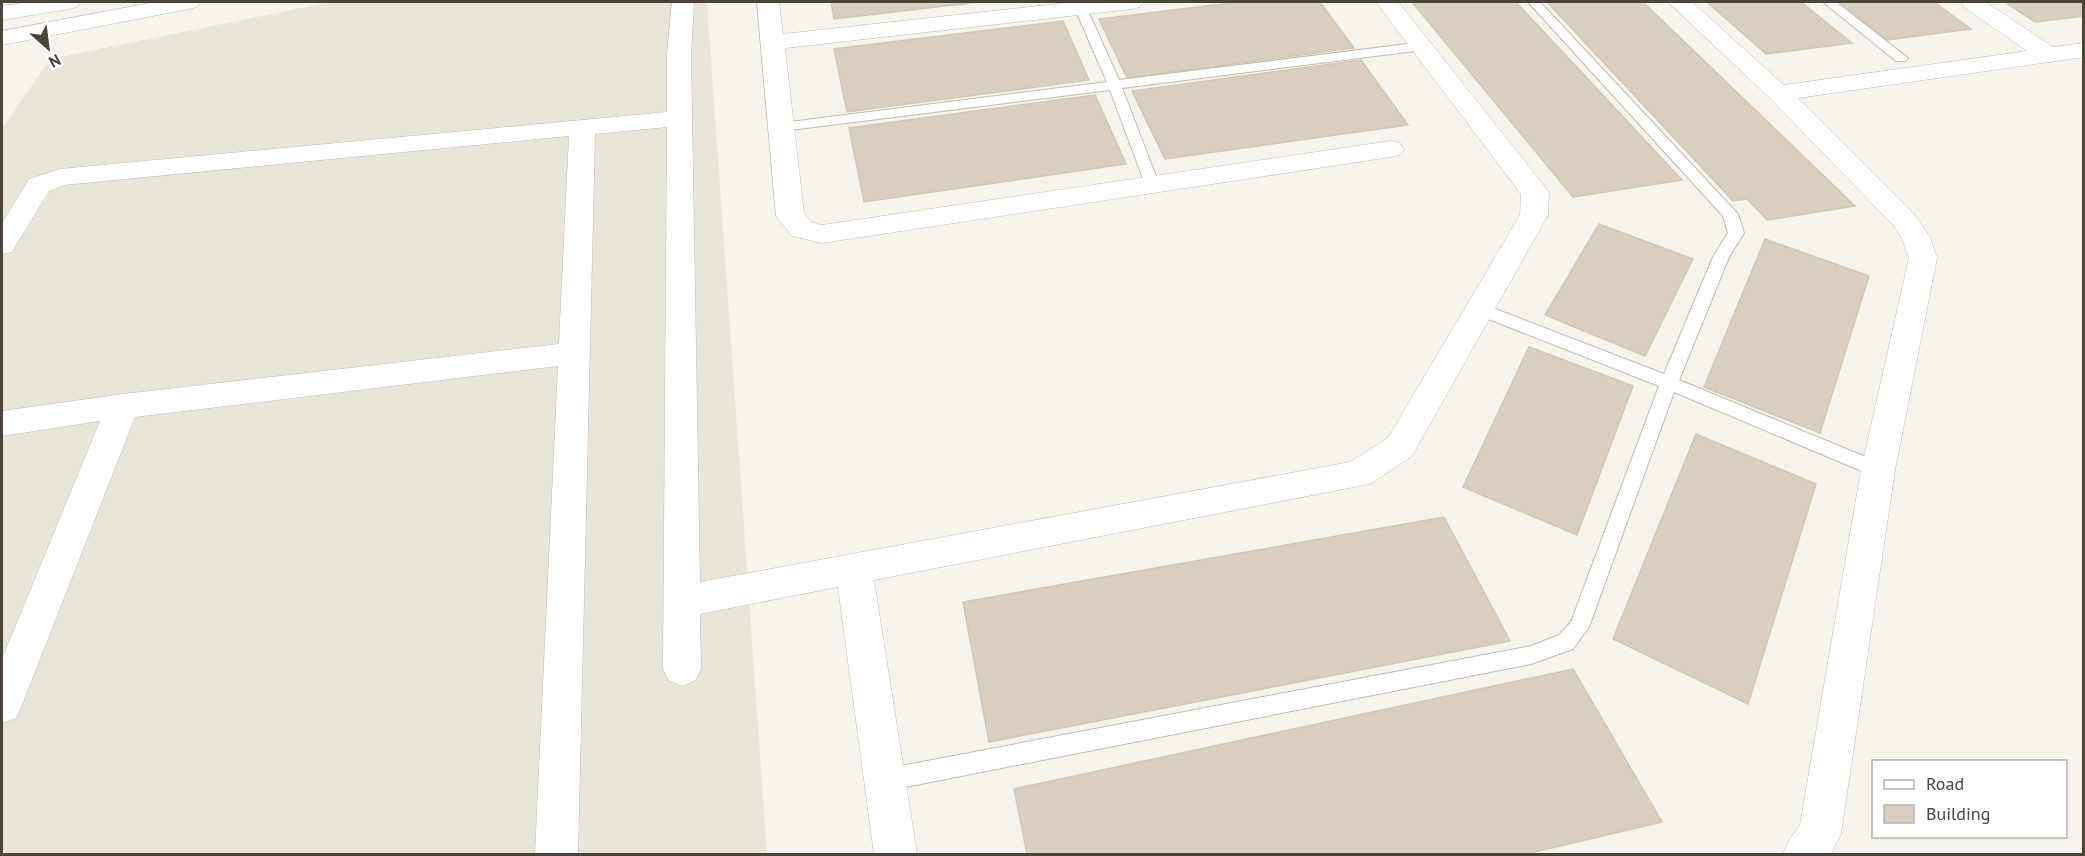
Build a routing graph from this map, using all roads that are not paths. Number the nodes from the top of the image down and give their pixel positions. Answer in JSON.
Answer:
{"nodes":[{"id":1,"x":69,"y":2,"type":"edge"},
{"id":2,"x":189,"y":2,"type":"edge"},
{"id":3,"x":671,"y":2,"type":"edge"},
{"id":4,"x":683,"y":2,"type":"edge"},
{"id":5,"x":768,"y":2,"type":"edge"},
{"id":6,"x":1132,"y":2,"type":"edge"},
{"id":7,"x":1388,"y":2,"type":"edge"},
{"id":8,"x":1534,"y":2,"type":"edge"},
{"id":9,"x":1679,"y":2,"type":"edge"},
{"id":10,"x":1829,"y":2,"type":"edge"},
{"id":11,"x":1972,"y":2,"type":"edge"},
{"id":12,"x":1079,"y":5,"type":"edge"},
{"id":13,"x":2,"y":13,"type":"edge"},
{"id":14,"x":2,"y":38,"type":"edge"},
{"id":15,"x":772,"y":42,"type":"junction"},
{"id":16,"x":1423,"y":46,"type":"junction"},
{"id":17,"x":2084,"y":50,"type":"edge"},
{"id":18,"x":678,"y":54,"type":"junction"},
{"id":19,"x":2048,"y":55,"type":"junction"},
{"id":20,"x":1900,"y":58,"type":"dead end"},
{"id":21,"x":1115,"y":86,"type":"junction"},
{"id":22,"x":1779,"y":93,"type":"junction"},
{"id":23,"x":679,"y":118,"type":"junction"},
{"id":24,"x":782,"y":127,"type":"junction"},
{"id":25,"x":582,"y":128,"type":"junction"},
{"id":26,"x":1391,"y":149,"type":"dead end"},
{"id":27,"x":1152,"y":184,"type":"junction"},
{"id":28,"x":2,"y":245,"type":"edge"},
{"id":29,"x":1479,"y":309,"type":"junction"},
{"id":30,"x":575,"y":353,"type":"junction"},
{"id":31,"x":1669,"y":383,"type":"junction"},
{"id":32,"x":123,"y":406,"type":"junction"},
{"id":33,"x":2,"y":423,"type":"edge"},
{"id":34,"x":1878,"y":470,"type":"junction"},
{"id":35,"x":854,"y":568,"type":"junction"},
{"id":36,"x":682,"y":601,"type":"junction"},
{"id":37,"x":682,"y":668,"type":"dead end"},
{"id":38,"x":2,"y":705,"type":"edge"},
{"id":39,"x":885,"y":780,"type":"junction"},
{"id":40,"x":556,"y":855,"type":"edge"},
{"id":41,"x":896,"y":855,"type":"edge"},
{"id":42,"x":1805,"y":855,"type":"edge"}],
"edges":[{"from":1,"to":13,"type":"street"},
{"from":2,"to":14,"type":"street"},
{"from":3,"to":18,"type":"street"},
{"from":4,"to":18,"type":"street"},
{"from":5,"to":15,"type":"street"},
{"from":6,"to":12,"type":"street"},
{"from":7,"to":16,"type":"street"},
{"from":8,"to":31,"type":"lane"},
{"from":9,"to":22,"type":"street"},
{"from":10,"to":20,"type":"lane"},
{"from":11,"to":19,"type":"street"},
{"from":12,"to":15,"type":"street"},
{"from":12,"to":21,"type":"lane"},
{"from":15,"to":24,"type":"street"},
{"from":16,"to":21,"type":"lane"},
{"from":16,"to":29,"type":"street"},
{"from":17,"to":19,"type":"street"},
{"from":18,"to":23,"type":"street"},
{"from":19,"to":22,"type":"street"},
{"from":21,"to":24,"type":"lane"},
{"from":21,"to":27,"type":"lane"},
{"from":22,"to":34,"type":"street"},
{"from":23,"to":25,"type":"street"},
{"from":23,"to":36,"type":"street"},
{"from":24,"to":27,"type":"street"},
{"from":25,"to":28,"type":"street"},
{"from":25,"to":30,"type":"street"},
{"from":26,"to":27,"type":"street"},
{"from":29,"to":31,"type":"lane"},
{"from":29,"to":35,"type":"street"},
{"from":30,"to":32,"type":"street"},
{"from":30,"to":40,"type":"street"},
{"from":31,"to":34,"type":"lane"},
{"from":31,"to":39,"type":"lane"},
{"from":32,"to":33,"type":"street"},
{"from":32,"to":38,"type":"street"},
{"from":34,"to":42,"type":"street"},
{"from":35,"to":36,"type":"street"},
{"from":35,"to":39,"type":"street"},
{"from":36,"to":37,"type":"street"},
{"from":39,"to":41,"type":"street"}]}
